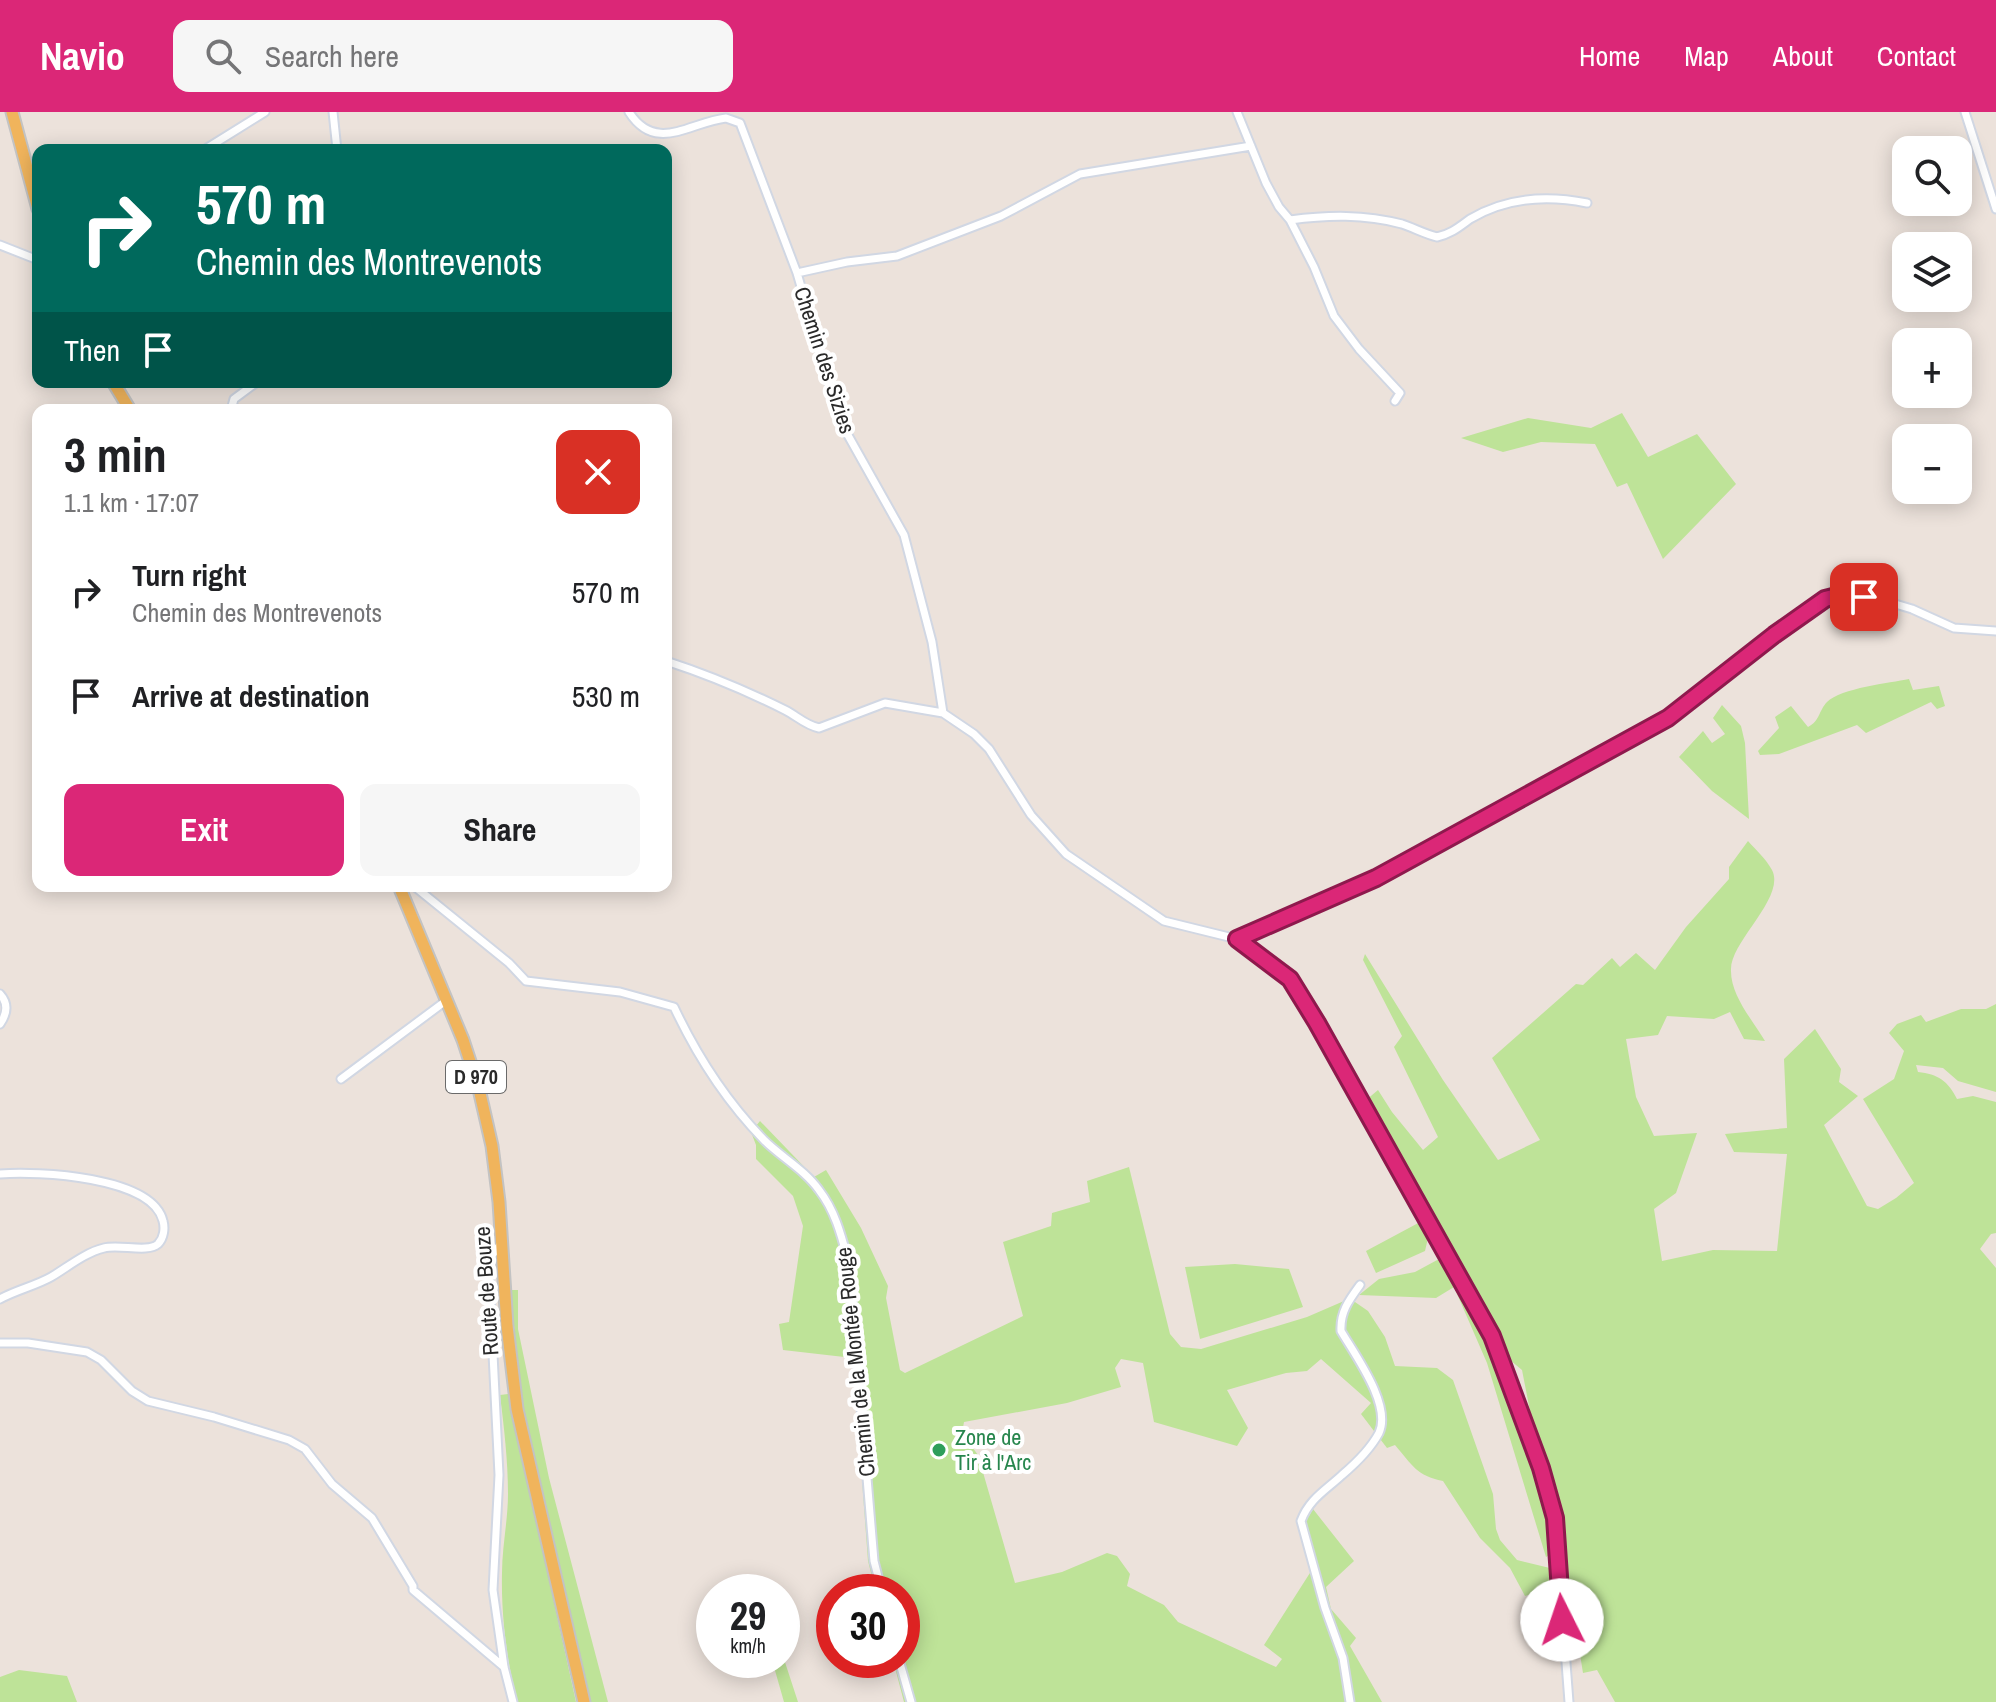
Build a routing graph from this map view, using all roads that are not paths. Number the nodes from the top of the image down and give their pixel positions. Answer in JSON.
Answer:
{"nodes":[{"id":1,"x":12,"y":112,"type":"edge"},
{"id":2,"x":265,"y":112,"type":"edge"},
{"id":3,"x":333,"y":112,"type":"edge"},
{"id":4,"x":629,"y":112,"type":"edge"},
{"id":5,"x":1237,"y":112,"type":"edge"},
{"id":6,"x":1965,"y":112,"type":"edge"},
{"id":7,"x":214,"y":144,"type":"edge"},
{"id":8,"x":336,"y":144,"type":"edge"},
{"id":9,"x":1251,"y":146,"type":"junction"},
{"id":10,"x":32,"y":187,"type":"edge"},
{"id":11,"x":1587,"y":203,"type":"dead end"},
{"id":12,"x":1996,"y":209,"type":"edge"},
{"id":13,"x":1290,"y":220,"type":"junction"},
{"id":14,"x":0,"y":245,"type":"edge"},
{"id":15,"x":32,"y":258,"type":"edge"},
{"id":16,"x":797,"y":273,"type":"junction"},
{"id":17,"x":249,"y":388,"type":"edge"},
{"id":18,"x":1395,"y":401,"type":"dead end"},
{"id":19,"x":233,"y":404,"type":"edge"},
{"id":20,"x":1996,"y":631,"type":"edge"},
{"id":21,"x":672,"y":663,"type":"edge"},
{"id":22,"x":943,"y":713,"type":"junction"},
{"id":23,"x":402,"y":892,"type":"edge"},
{"id":24,"x":421,"y":892,"type":"edge"},
{"id":25,"x":1237,"y":939,"type":"junction"},
{"id":26,"x":0,"y":994,"type":"edge"},
{"id":27,"x":447,"y":1000,"type":"junction"},
{"id":28,"x":0,"y":1024,"type":"edge"},
{"id":29,"x":341,"y":1079,"type":"dead end"},
{"id":30,"x":0,"y":1174,"type":"edge"},
{"id":31,"x":502,"y":1241,"type":"junction"},
{"id":32,"x":1360,"y":1285,"type":"dead end"},
{"id":33,"x":0,"y":1299,"type":"edge"},
{"id":34,"x":0,"y":1343,"type":"edge"},
{"id":35,"x":877,"y":1574,"type":"edge"},
{"id":36,"x":504,"y":1667,"type":"junction"},
{"id":37,"x":904,"y":1678,"type":"edge"},
{"id":38,"x":513,"y":1702,"type":"edge"},
{"id":39,"x":584,"y":1702,"type":"edge"},
{"id":40,"x":911,"y":1702,"type":"edge"},
{"id":41,"x":1350,"y":1702,"type":"edge"},
{"id":42,"x":1569,"y":1702,"type":"edge"}],
"edges":[{"from":1,"to":10,"type":"main road"},
{"from":2,"to":7,"type":"street"},
{"from":3,"to":8,"type":"street"},
{"from":4,"to":16,"type":"street","name":"Chemin des Sizies"},
{"from":5,"to":9,"type":"street"},
{"from":6,"to":12,"type":"street"},
{"from":9,"to":13,"type":"street"},
{"from":9,"to":16,"type":"street"},
{"from":11,"to":13,"type":"street"},
{"from":13,"to":18,"type":"street"},
{"from":14,"to":15,"type":"street"},
{"from":16,"to":22,"type":"street","name":"Chemin des Sizies"},
{"from":17,"to":19,"type":"street"},
{"from":20,"to":25,"type":"street"},
{"from":21,"to":22,"type":"street"},
{"from":22,"to":25,"type":"street"},
{"from":23,"to":27,"type":"main road","name":"Route de Bouze","number":"D 970"},
{"from":24,"to":35,"type":"street","name":"Chemin de la Montée Rouge"},
{"from":25,"to":42,"type":"street"},
{"from":26,"to":28,"type":"street"},
{"from":27,"to":29,"type":"street"},
{"from":27,"to":31,"type":"main road","name":"Route de Bouze","number":"D 970"},
{"from":30,"to":33,"type":"street"},
{"from":31,"to":36,"type":"street"},
{"from":31,"to":39,"type":"main road","name":"Route de Bouze","number":"D 970"},
{"from":32,"to":41,"type":"street"},
{"from":34,"to":36,"type":"street"},
{"from":36,"to":38,"type":"street"},
{"from":37,"to":40,"type":"street"}]}
